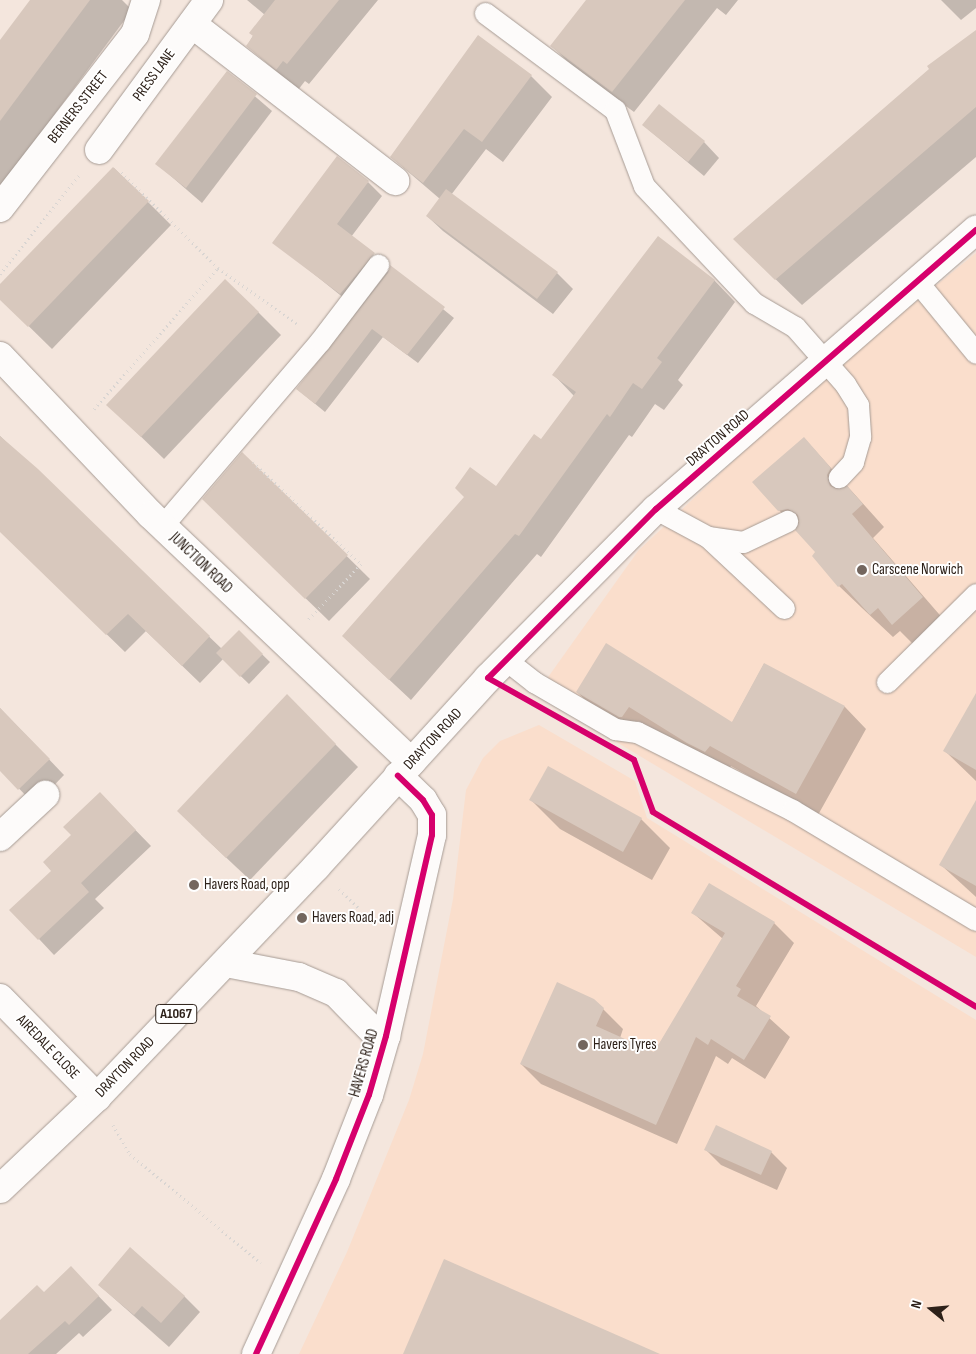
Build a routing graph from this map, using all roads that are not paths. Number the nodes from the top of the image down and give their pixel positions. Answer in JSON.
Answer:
{"nodes":[{"id":1,"x":146,"y":0,"type":"edge"},
{"id":2,"x":209,"y":0,"type":"edge"},
{"id":3,"x":485,"y":13,"type":"dead end"},
{"id":4,"x":192,"y":24,"type":"junction"},
{"id":5,"x":99,"y":150,"type":"road end"},
{"id":6,"x":395,"y":181,"type":"dead end"},
{"id":7,"x":0,"y":208,"type":"edge"},
{"id":8,"x":976,"y":230,"type":"edge"},
{"id":9,"x":378,"y":265,"type":"dead end"},
{"id":10,"x":916,"y":280,"type":"junction"},
{"id":11,"x":976,"y":354,"type":"edge"},
{"id":12,"x":0,"y":356,"type":"edge"},
{"id":13,"x":824,"y":362,"type":"junction"},
{"id":14,"x":839,"y":477,"type":"dead end"},
{"id":15,"x":656,"y":509,"type":"junction"},
{"id":16,"x":787,"y":521,"type":"dead end"},
{"id":17,"x":162,"y":526,"type":"junction"},
{"id":18,"x":708,"y":537,"type":"junction"},
{"id":19,"x":976,"y":594,"type":"edge"},
{"id":20,"x":784,"y":608,"type":"dead end"},
{"id":21,"x":506,"y":660,"type":"junction"},
{"id":22,"x":887,"y":682,"type":"dead end"},
{"id":23,"x":405,"y":769,"type":"junction"},
{"id":24,"x":45,"y":795,"type":"dead end"},
{"id":25,"x":0,"y":837,"type":"edge"},
{"id":26,"x":976,"y":920,"type":"edge"},
{"id":27,"x":226,"y":963,"type":"junction"},
{"id":28,"x":0,"y":998,"type":"edge"},
{"id":29,"x":386,"y":1036,"type":"junction"},
{"id":30,"x":97,"y":1097,"type":"junction"},
{"id":31,"x":0,"y":1189,"type":"edge"},
{"id":32,"x":256,"y":1354,"type":"edge"}],
"edges":[{"from":1,"to":7,"type":"street","name":"BERNERS STREET"},
{"from":2,"to":4,"type":"street","name":"PRESS LANE"},
{"from":3,"to":13,"type":"lane"},
{"from":4,"to":5,"type":"street","name":"PRESS LANE"},
{"from":4,"to":6,"type":"street"},
{"from":8,"to":10,"type":"street","name":"DRAYTON ROAD","number":"A1067"},
{"from":9,"to":17,"type":"lane"},
{"from":10,"to":11,"type":"lane"},
{"from":10,"to":13,"type":"street","name":"DRAYTON ROAD","number":"A1067"},
{"from":12,"to":17,"type":"street","name":"JUNCTION ROAD"},
{"from":13,"to":14,"type":"lane"},
{"from":13,"to":15,"type":"street","name":"DRAYTON ROAD","number":"A1067"},
{"from":15,"to":18,"type":"lane"},
{"from":15,"to":21,"type":"street","name":"DRAYTON ROAD","number":"A1067"},
{"from":16,"to":18,"type":"lane"},
{"from":17,"to":23,"type":"street","name":"JUNCTION ROAD"},
{"from":18,"to":20,"type":"lane"},
{"from":19,"to":22,"type":"lane"},
{"from":21,"to":23,"type":"street","name":"DRAYTON ROAD","number":"A1067"},
{"from":21,"to":26,"type":"lane"},
{"from":23,"to":27,"type":"street","name":"DRAYTON ROAD","number":"A1067"},
{"from":23,"to":29,"type":"street","name":"HAVERS ROAD"},
{"from":24,"to":25,"type":"street"},
{"from":27,"to":29,"type":"street","name":"HAVERS ROAD"},
{"from":27,"to":30,"type":"street","name":"DRAYTON ROAD","number":"A1067"},
{"from":28,"to":30,"type":"street","name":"AIREDALE CLOSE"},
{"from":29,"to":32,"type":"street","name":"HAVERS ROAD"},
{"from":30,"to":31,"type":"street","name":"DRAYTON ROAD","number":"A1067"}]}
